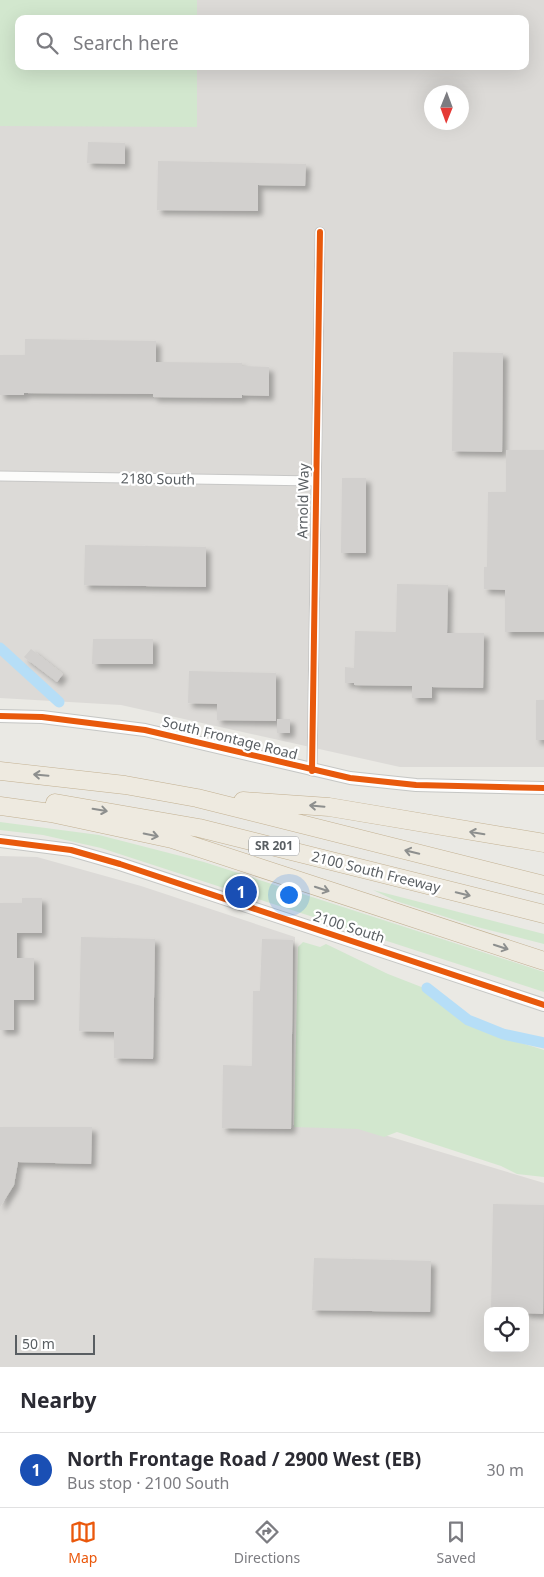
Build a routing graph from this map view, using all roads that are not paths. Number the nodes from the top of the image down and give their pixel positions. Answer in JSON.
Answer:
{"nodes":[{"id":1,"x":320,"y":232,"type":"dead end"},
{"id":2,"x":0,"y":476,"type":"edge"},
{"id":3,"x":316,"y":481,"type":"junction"},
{"id":4,"x":0,"y":716,"type":"edge"},
{"id":5,"x":312,"y":771,"type":"junction"},
{"id":6,"x":0,"y":772,"type":"edge"},
{"id":7,"x":544,"y":788,"type":"edge"},
{"id":8,"x":158,"y":790,"type":"junction"},
{"id":9,"x":0,"y":798,"type":"edge"},
{"id":10,"x":0,"y":806,"type":"edge"},
{"id":11,"x":0,"y":841,"type":"edge"},
{"id":12,"x":544,"y":844,"type":"edge"},
{"id":13,"x":544,"y":885,"type":"edge"},
{"id":14,"x":544,"y":914,"type":"edge"},
{"id":15,"x":544,"y":961,"type":"edge"},
{"id":16,"x":544,"y":1005,"type":"edge"}],
"edges":[{"from":1,"to":3,"type":"street","name":"Arnold Way"},
{"from":2,"to":3,"type":"street","name":"2180 South"},
{"from":3,"to":5,"type":"street","name":"Arnold Way"},
{"from":4,"to":5,"type":"main road","name":"South Frontage Road"},
{"from":5,"to":7,"type":"main road","name":"South Frontage Road"},
{"from":8,"to":6,"type":"highway","name":"2100 South Freeway","number":"SR 201","one_way":true},
{"from":12,"to":8,"type":"highway","one_way":true},
{"from":13,"to":8,"type":"highway","name":"2100 South Freeway","number":"SR 201","one_way":true},
{"from":9,"to":14,"type":"highway","name":"2100 South Freeway","number":"SR 201","one_way":true},
{"from":10,"to":15,"type":"highway","one_way":true},
{"from":11,"to":16,"type":"main road","name":"2100 South"}]}
